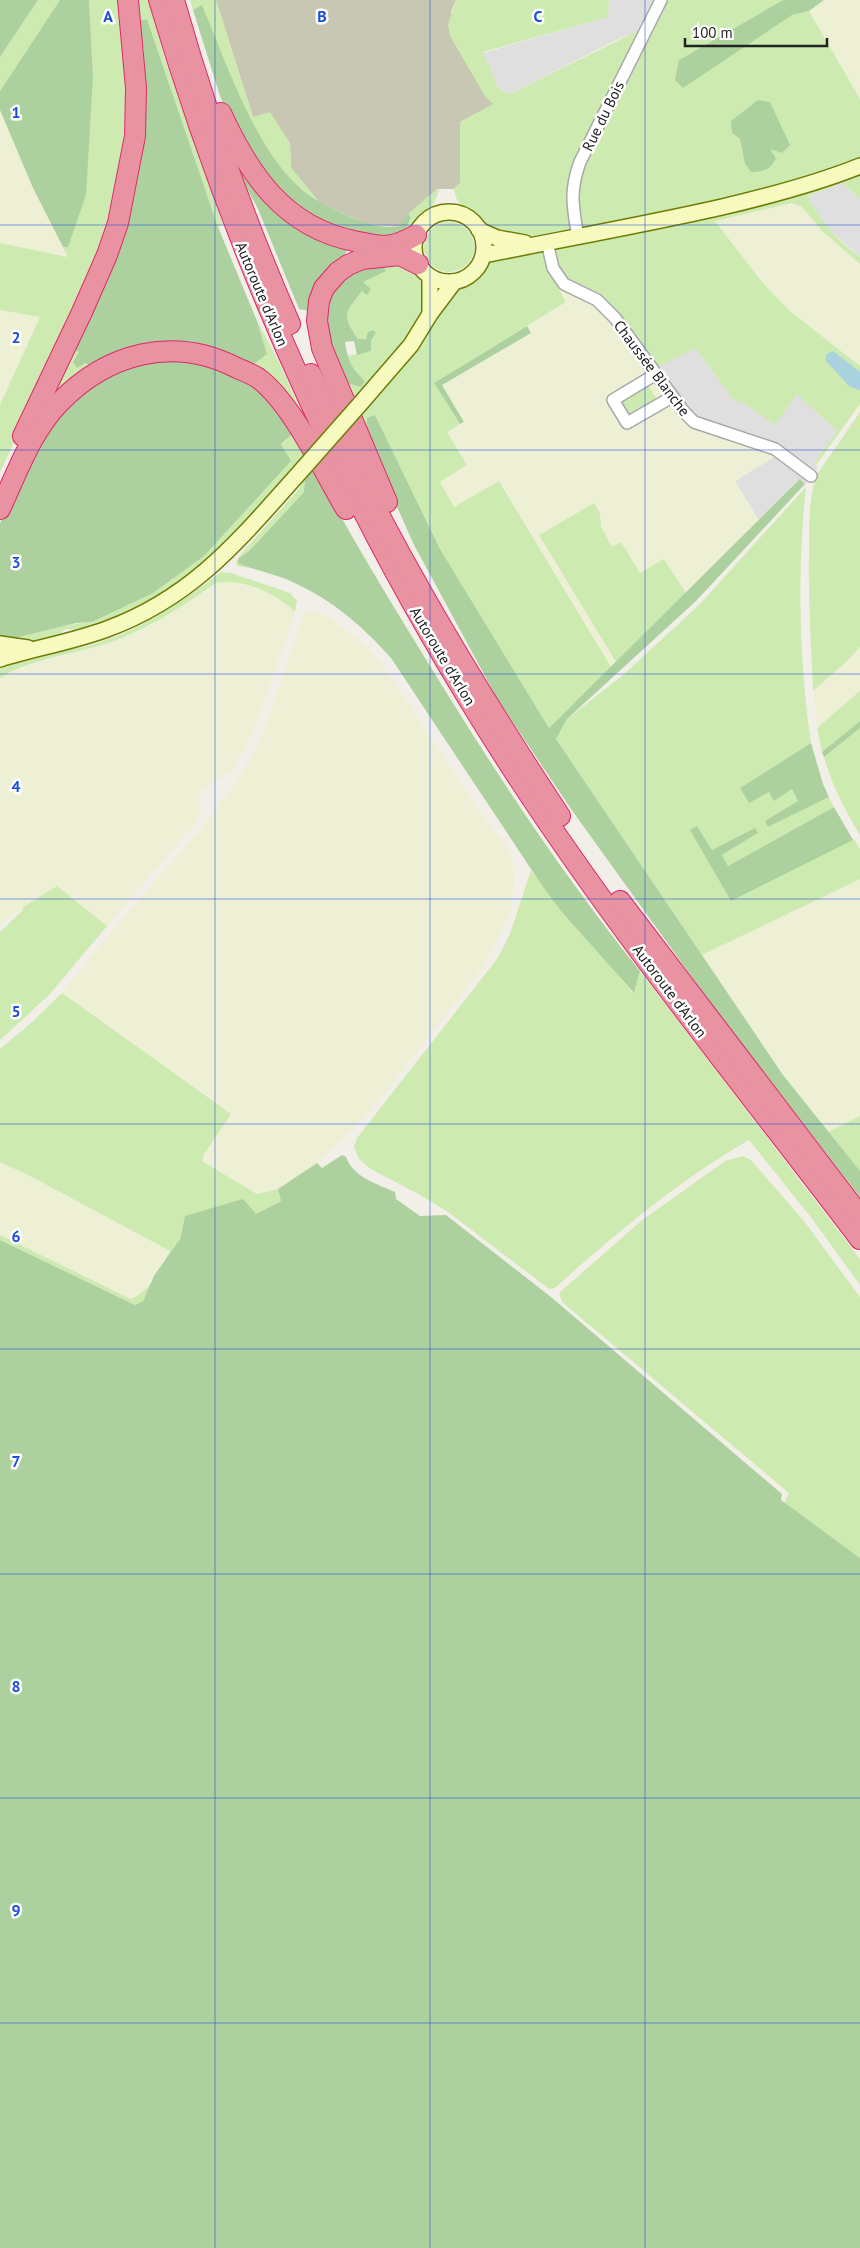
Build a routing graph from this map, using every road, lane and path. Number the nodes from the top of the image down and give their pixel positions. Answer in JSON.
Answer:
{"nodes":[{"id":1,"x":128,"y":0,"type":"edge"},
{"id":2,"x":661,"y":0,"type":"edge"},
{"id":3,"x":169,"y":2,"type":"edge"},
{"id":4,"x":860,"y":166,"type":"edge"},
{"id":5,"x":480,"y":230,"type":"junction"},
{"id":6,"x":416,"y":235,"type":"junction"},
{"id":7,"x":578,"y":238,"type":"junction"},
{"id":8,"x":547,"y":242,"type":"junction"},
{"id":9,"x":531,"y":245,"type":"junction"},
{"id":10,"x":484,"y":255,"type":"junction"},
{"id":11,"x":424,"y":270,"type":"junction"},
{"id":12,"x":454,"y":282,"type":"junction"},
{"id":13,"x":430,"y":314,"type":"junction"},
{"id":14,"x":656,"y":374,"type":"junction"},
{"id":15,"x":672,"y":397,"type":"junction"},
{"id":16,"x":811,"y":476,"type":"dead end"},
{"id":17,"x":0,"y":486,"type":"edge"},
{"id":18,"x":0,"y":509,"type":"edge"},
{"id":19,"x":396,"y":547,"type":"junction"},
{"id":20,"x":417,"y":614,"type":"junction"},
{"id":21,"x":0,"y":644,"type":"edge"},
{"id":22,"x":32,"y":649,"type":"junction"},
{"id":23,"x":0,"y":658,"type":"edge"},
{"id":24,"x":860,"y":1216,"type":"edge"},
{"id":25,"x":860,"y":1239,"type":"edge"}],
"edges":[{"from":1,"to":17,"type":"highway"},
{"from":2,"to":7,"type":"street","name":"Rue du Bois"},
{"from":3,"to":6,"type":"highway"},
{"from":3,"to":19,"type":"highway","name":"Autoroute d'Arlon"},
{"from":3,"to":20,"type":"highway","name":"Autoroute d'Arlon"},
{"from":4,"to":7,"type":"main road"},
{"from":5,"to":6,"type":"main road"},
{"from":5,"to":9,"type":"main road"},
{"from":5,"to":10,"type":"main road"},
{"from":6,"to":11,"type":"main road"},
{"from":7,"to":8,"type":"main road"},
{"from":8,"to":9,"type":"main road"},
{"from":8,"to":14,"type":"street","name":"Chaussée Blanche"},
{"from":9,"to":10,"type":"main road"},
{"from":10,"to":12,"type":"main road"},
{"from":11,"to":12,"type":"main road"},
{"from":11,"to":13,"type":"main road"},
{"from":11,"to":19,"type":"highway"},
{"from":12,"to":13,"type":"main road"},
{"from":13,"to":22,"type":"main road","bridge":true},
{"from":14,"to":15,"type":"street","name":"Chaussée Blanche"},
{"from":14,"to":15,"type":"street"},
{"from":15,"to":16,"type":"street","name":"Chaussée Blanche"},
{"from":18,"to":20,"type":"highway"},
{"from":19,"to":24,"type":"highway","name":"Autoroute d'Arlon"},
{"from":20,"to":25,"type":"highway","name":"Autoroute d'Arlon"},
{"from":21,"to":22,"type":"main road"},
{"from":22,"to":23,"type":"main road"}]}
